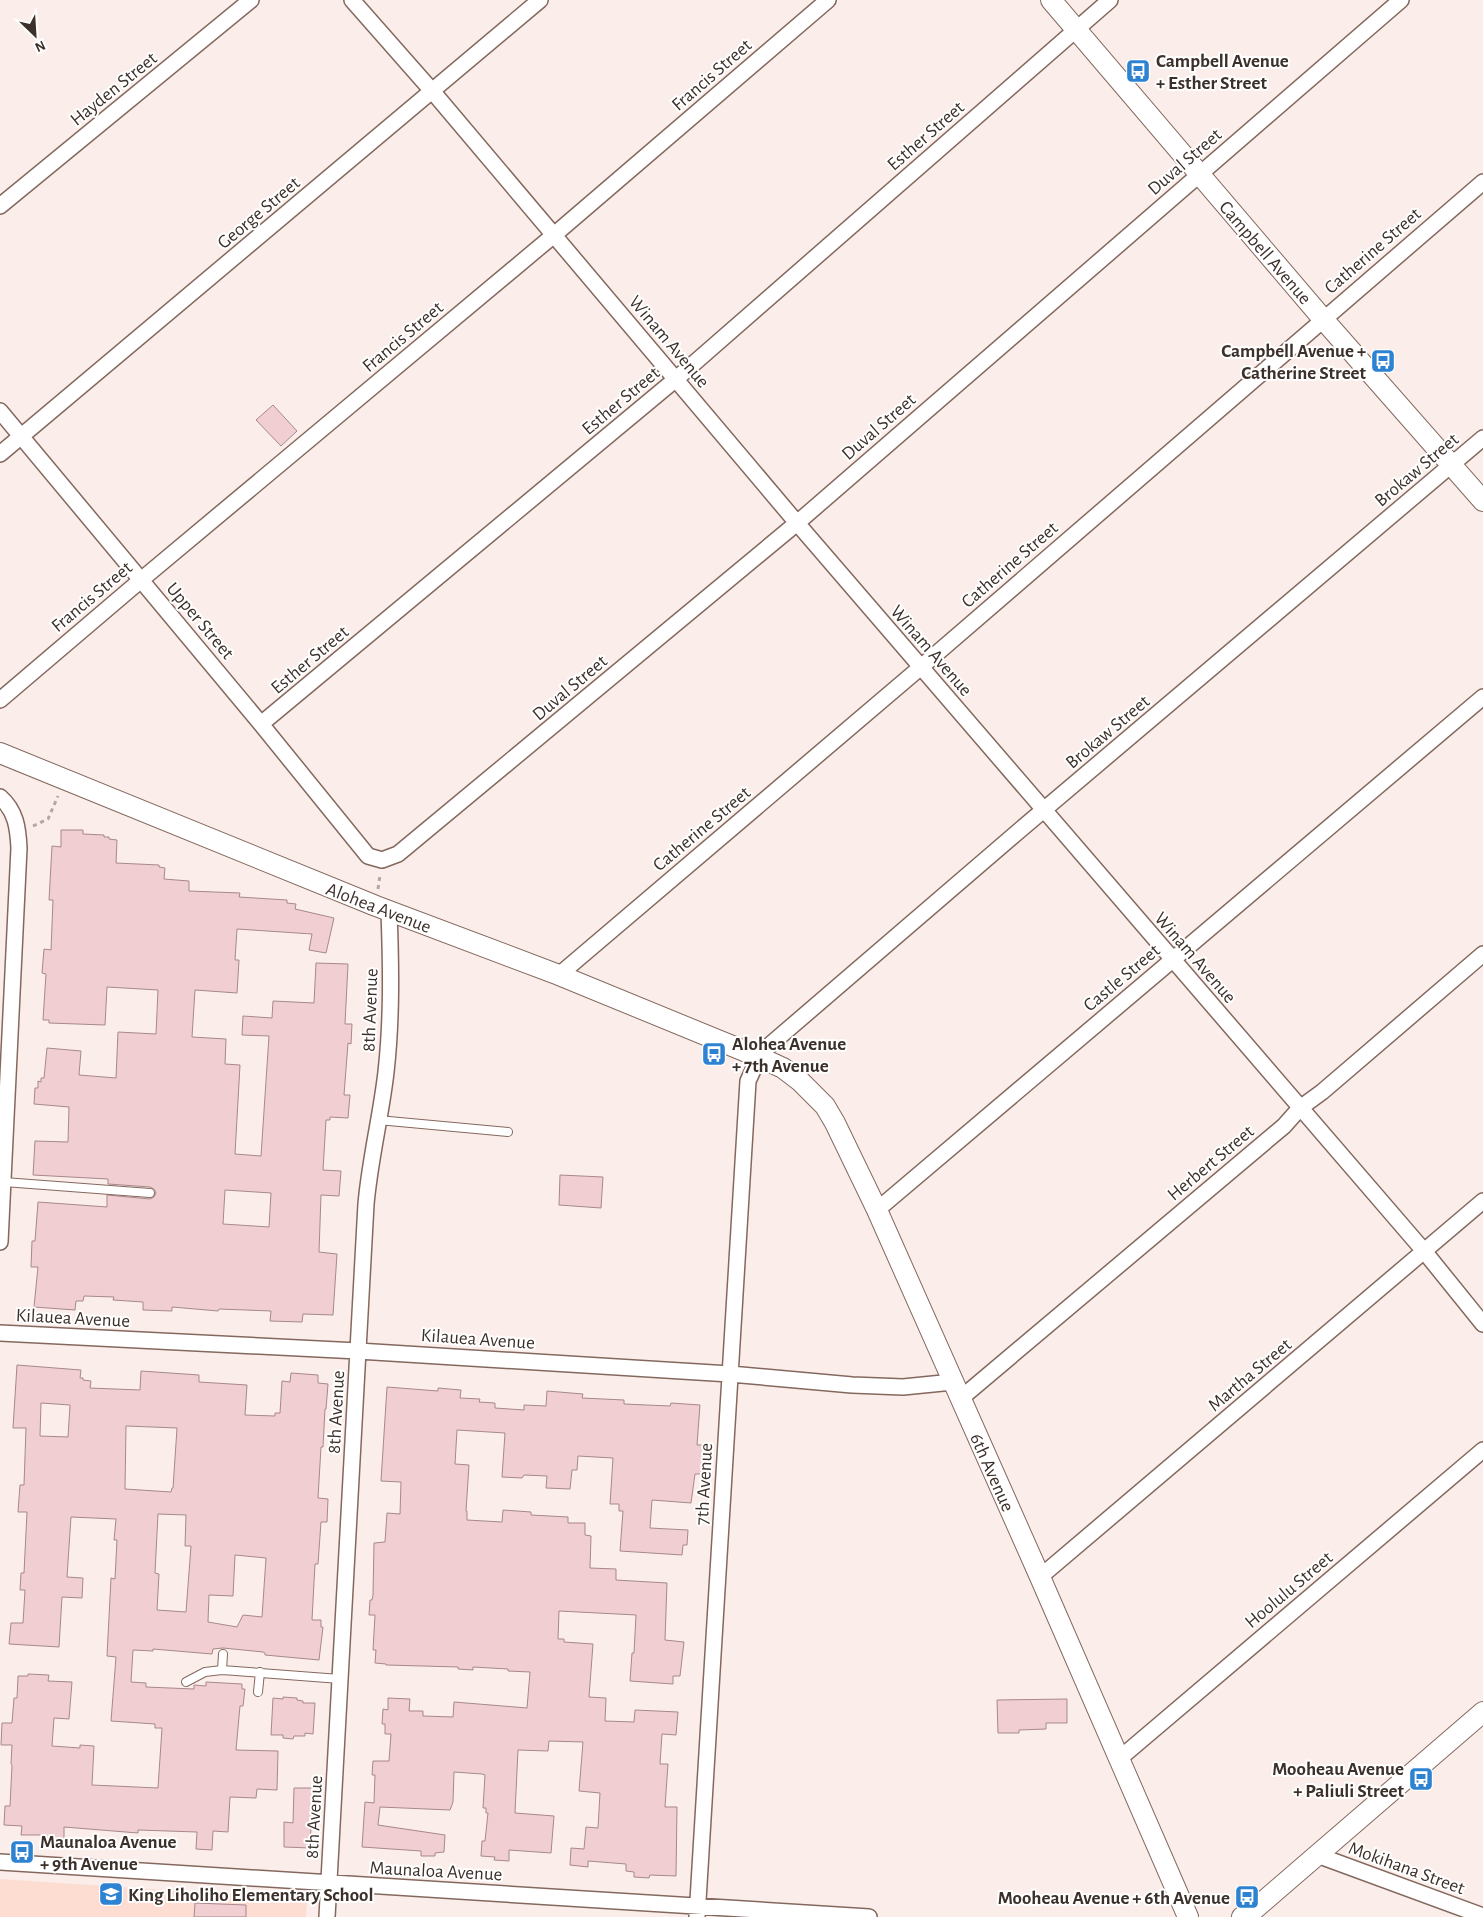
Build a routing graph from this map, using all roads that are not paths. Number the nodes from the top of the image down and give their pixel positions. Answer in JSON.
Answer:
{"nodes":[{"id":1,"x":251,"y":0,"type":"edge"},
{"id":2,"x":352,"y":0,"type":"edge"},
{"id":3,"x":540,"y":0,"type":"edge"},
{"id":4,"x":828,"y":0,"type":"edge"},
{"id":5,"x":1051,"y":0,"type":"edge"},
{"id":6,"x":1110,"y":0,"type":"edge"},
{"id":7,"x":1402,"y":0,"type":"edge"},
{"id":8,"x":1076,"y":30,"type":"junction"},
{"id":9,"x":433,"y":92,"type":"junction"},
{"id":10,"x":1199,"y":174,"type":"junction"},
{"id":11,"x":1483,"y":182,"type":"edge"},
{"id":12,"x":0,"y":206,"type":"edge"},
{"id":13,"x":554,"y":235,"type":"junction"},
{"id":14,"x":1323,"y":318,"type":"junction"},
{"id":15,"x":676,"y":379,"type":"junction"},
{"id":16,"x":0,"y":411,"type":"edge"},
{"id":17,"x":21,"y":436,"type":"junction"},
{"id":18,"x":1483,"y":438,"type":"edge"},
{"id":19,"x":0,"y":454,"type":"edge"},
{"id":20,"x":1452,"y":464,"type":"junction"},
{"id":21,"x":1483,"y":501,"type":"edge"},
{"id":22,"x":797,"y":523,"type":"junction"},
{"id":23,"x":141,"y":580,"type":"junction"},
{"id":24,"x":921,"y":667,"type":"junction"},
{"id":25,"x":1483,"y":697,"type":"edge"},
{"id":26,"x":0,"y":700,"type":"edge"},
{"id":27,"x":261,"y":724,"type":"junction"},
{"id":28,"x":0,"y":753,"type":"edge"},
{"id":29,"x":4,"y":801,"type":"edge"},
{"id":30,"x":1043,"y":810,"type":"junction"},
{"id":31,"x":375,"y":858,"type":"joint"},
{"id":32,"x":383,"y":909,"type":"junction"},
{"id":33,"x":1483,"y":954,"type":"edge"},
{"id":34,"x":1172,"y":959,"type":"junction"},
{"id":35,"x":559,"y":975,"type":"junction"},
{"id":36,"x":759,"y":1057,"type":"junction"},
{"id":37,"x":1300,"y":1108,"type":"junction"},
{"id":38,"x":378,"y":1120,"type":"junction"},
{"id":39,"x":508,"y":1132,"type":"dead end"},
{"id":40,"x":4,"y":1182,"type":"junction"},
{"id":41,"x":150,"y":1192,"type":"dead end"},
{"id":42,"x":1483,"y":1201,"type":"edge"},
{"id":43,"x":878,"y":1210,"type":"junction"},
{"id":44,"x":0,"y":1242,"type":"edge"},
{"id":45,"x":1424,"y":1251,"type":"junction"},
{"id":46,"x":1483,"y":1324,"type":"edge"},
{"id":47,"x":0,"y":1333,"type":"edge"},
{"id":48,"x":358,"y":1351,"type":"junction"},
{"id":49,"x":730,"y":1374,"type":"junction"},
{"id":50,"x":957,"y":1390,"type":"junction"},
{"id":51,"x":1483,"y":1450,"type":"edge"},
{"id":52,"x":1040,"y":1577,"type":"junction"},
{"id":53,"x":224,"y":1654,"type":"dead end"},
{"id":54,"x":222,"y":1670,"type":"junction"},
{"id":55,"x":260,"y":1672,"type":"junction"},
{"id":56,"x":340,"y":1679,"type":"junction"},
{"id":57,"x":186,"y":1682,"type":"dead end"},
{"id":58,"x":258,"y":1692,"type":"dead end"},
{"id":59,"x":1482,"y":1714,"type":"edge"},
{"id":60,"x":1119,"y":1759,"type":"junction"},
{"id":61,"x":1317,"y":1855,"type":"junction"},
{"id":62,"x":0,"y":1862,"type":"edge"},
{"id":63,"x":329,"y":1883,"type":"junction"},
{"id":64,"x":697,"y":1911,"type":"edge"},
{"id":65,"x":1483,"y":1916,"type":"edge"},
{"id":66,"x":327,"y":1917,"type":"edge"},
{"id":67,"x":869,"y":1917,"type":"edge"},
{"id":68,"x":1188,"y":1917,"type":"edge"},
{"id":69,"x":1242,"y":1917,"type":"edge"}],
"edges":[{"from":1,"to":12,"type":"street","name":"Hayden Street"},
{"from":2,"to":9,"type":"street","name":"Winam Avenue"},
{"from":3,"to":9,"type":"street","name":"George Street"},
{"from":4,"to":13,"type":"street","name":"Francis Street"},
{"from":5,"to":8,"type":"street","name":"Campbell Avenue"},
{"from":6,"to":8,"type":"street","name":"Esther Street"},
{"from":7,"to":10,"type":"street","name":"Duval Street"},
{"from":8,"to":10,"type":"street","name":"Campbell Avenue"},
{"from":8,"to":15,"type":"street","name":"Esther Street"},
{"from":9,"to":13,"type":"street","name":"Winam Avenue"},
{"from":9,"to":17,"type":"street","name":"George Street"},
{"from":10,"to":14,"type":"street","name":"Campbell Avenue"},
{"from":10,"to":22,"type":"street","name":"Duval Street"},
{"from":11,"to":14,"type":"street","name":"Catherine Street"},
{"from":13,"to":15,"type":"street","name":"Winam Avenue"},
{"from":13,"to":23,"type":"street","name":"Francis Street"},
{"from":14,"to":20,"type":"street","name":"Campbell Avenue"},
{"from":14,"to":24,"type":"street","name":"Catherine Street"},
{"from":15,"to":22,"type":"street","name":"Winam Avenue"},
{"from":15,"to":27,"type":"street","name":"Esther Street"},
{"from":16,"to":17,"type":"street","name":"Upper Street"},
{"from":17,"to":19,"type":"street","name":"George Street"},
{"from":17,"to":23,"type":"street","name":"Upper Street"},
{"from":18,"to":20,"type":"street","name":"Brokaw Street"},
{"from":20,"to":21,"type":"street","name":"Campbell Avenue"},
{"from":20,"to":30,"type":"street","name":"Brokaw Street"},
{"from":22,"to":24,"type":"street","name":"Winam Avenue"},
{"from":22,"to":31,"type":"street","name":"Duval Street"},
{"from":23,"to":26,"type":"street","name":"Francis Street"},
{"from":23,"to":27,"type":"street","name":"Upper Street"},
{"from":24,"to":30,"type":"street","name":"Winam Avenue"},
{"from":24,"to":35,"type":"street","name":"Catherine Street"},
{"from":25,"to":34,"type":"street","name":"Castle Street"},
{"from":27,"to":31,"type":"street","name":"Upper Street"},
{"from":28,"to":32,"type":"street","name":"Alohea Avenue"},
{"from":29,"to":40,"type":"street"},
{"from":30,"to":34,"type":"street","name":"Winam Avenue"},
{"from":30,"to":36,"type":"street","name":"Brokaw Street"},
{"from":32,"to":35,"type":"street","name":"Alohea Avenue"},
{"from":32,"to":38,"type":"street","name":"8th Avenue"},
{"from":33,"to":37,"type":"street","name":"Herbert Street"},
{"from":34,"to":37,"type":"street","name":"Winam Avenue"},
{"from":34,"to":43,"type":"street","name":"Castle Street"},
{"from":35,"to":36,"type":"street","name":"Alohea Avenue"},
{"from":36,"to":43,"type":"street","name":"6th Avenue"},
{"from":36,"to":49,"type":"street","name":"7th Avenue"},
{"from":37,"to":45,"type":"street","name":"Winam Avenue"},
{"from":37,"to":50,"type":"street","name":"Herbert Street"},
{"from":38,"to":39,"type":"lane"},
{"from":38,"to":48,"type":"street","name":"8th Avenue"},
{"from":40,"to":41,"type":"lane"},
{"from":40,"to":44,"type":"street"},
{"from":42,"to":45,"type":"street","name":"Martha Street"},
{"from":43,"to":50,"type":"street","name":"6th Avenue"},
{"from":45,"to":46,"type":"street","name":"Winam Avenue"},
{"from":45,"to":52,"type":"street","name":"Martha Street"},
{"from":47,"to":48,"type":"street","name":"Kilauea Avenue"},
{"from":48,"to":49,"type":"street","name":"Kilauea Avenue"},
{"from":48,"to":56,"type":"street","name":"8th Avenue"},
{"from":49,"to":50,"type":"street","name":"Kilauea Avenue"},
{"from":49,"to":64,"type":"street","name":"7th Avenue"},
{"from":50,"to":52,"type":"street","name":"6th Avenue"},
{"from":51,"to":60,"type":"street","name":"Hoolulu Street"},
{"from":52,"to":60,"type":"street","name":"6th Avenue"},
{"from":53,"to":54,"type":"lane"},
{"from":54,"to":55,"type":"lane"},
{"from":54,"to":57,"type":"lane"},
{"from":55,"to":56,"type":"lane"},
{"from":55,"to":58,"type":"lane"},
{"from":56,"to":63,"type":"street","name":"8th Avenue"},
{"from":59,"to":61,"type":"street"},
{"from":60,"to":68,"type":"street","name":"6th Avenue"},
{"from":61,"to":65,"type":"street","name":"Mokihana Street"},
{"from":61,"to":69,"type":"street"},
{"from":62,"to":63,"type":"street","name":"Maunaloa Avenue"},
{"from":63,"to":64,"type":"street","name":"Maunaloa Avenue"},
{"from":63,"to":66,"type":"street","name":"8th Avenue"},
{"from":64,"to":67,"type":"street","name":"Maunaloa Avenue"}]}
